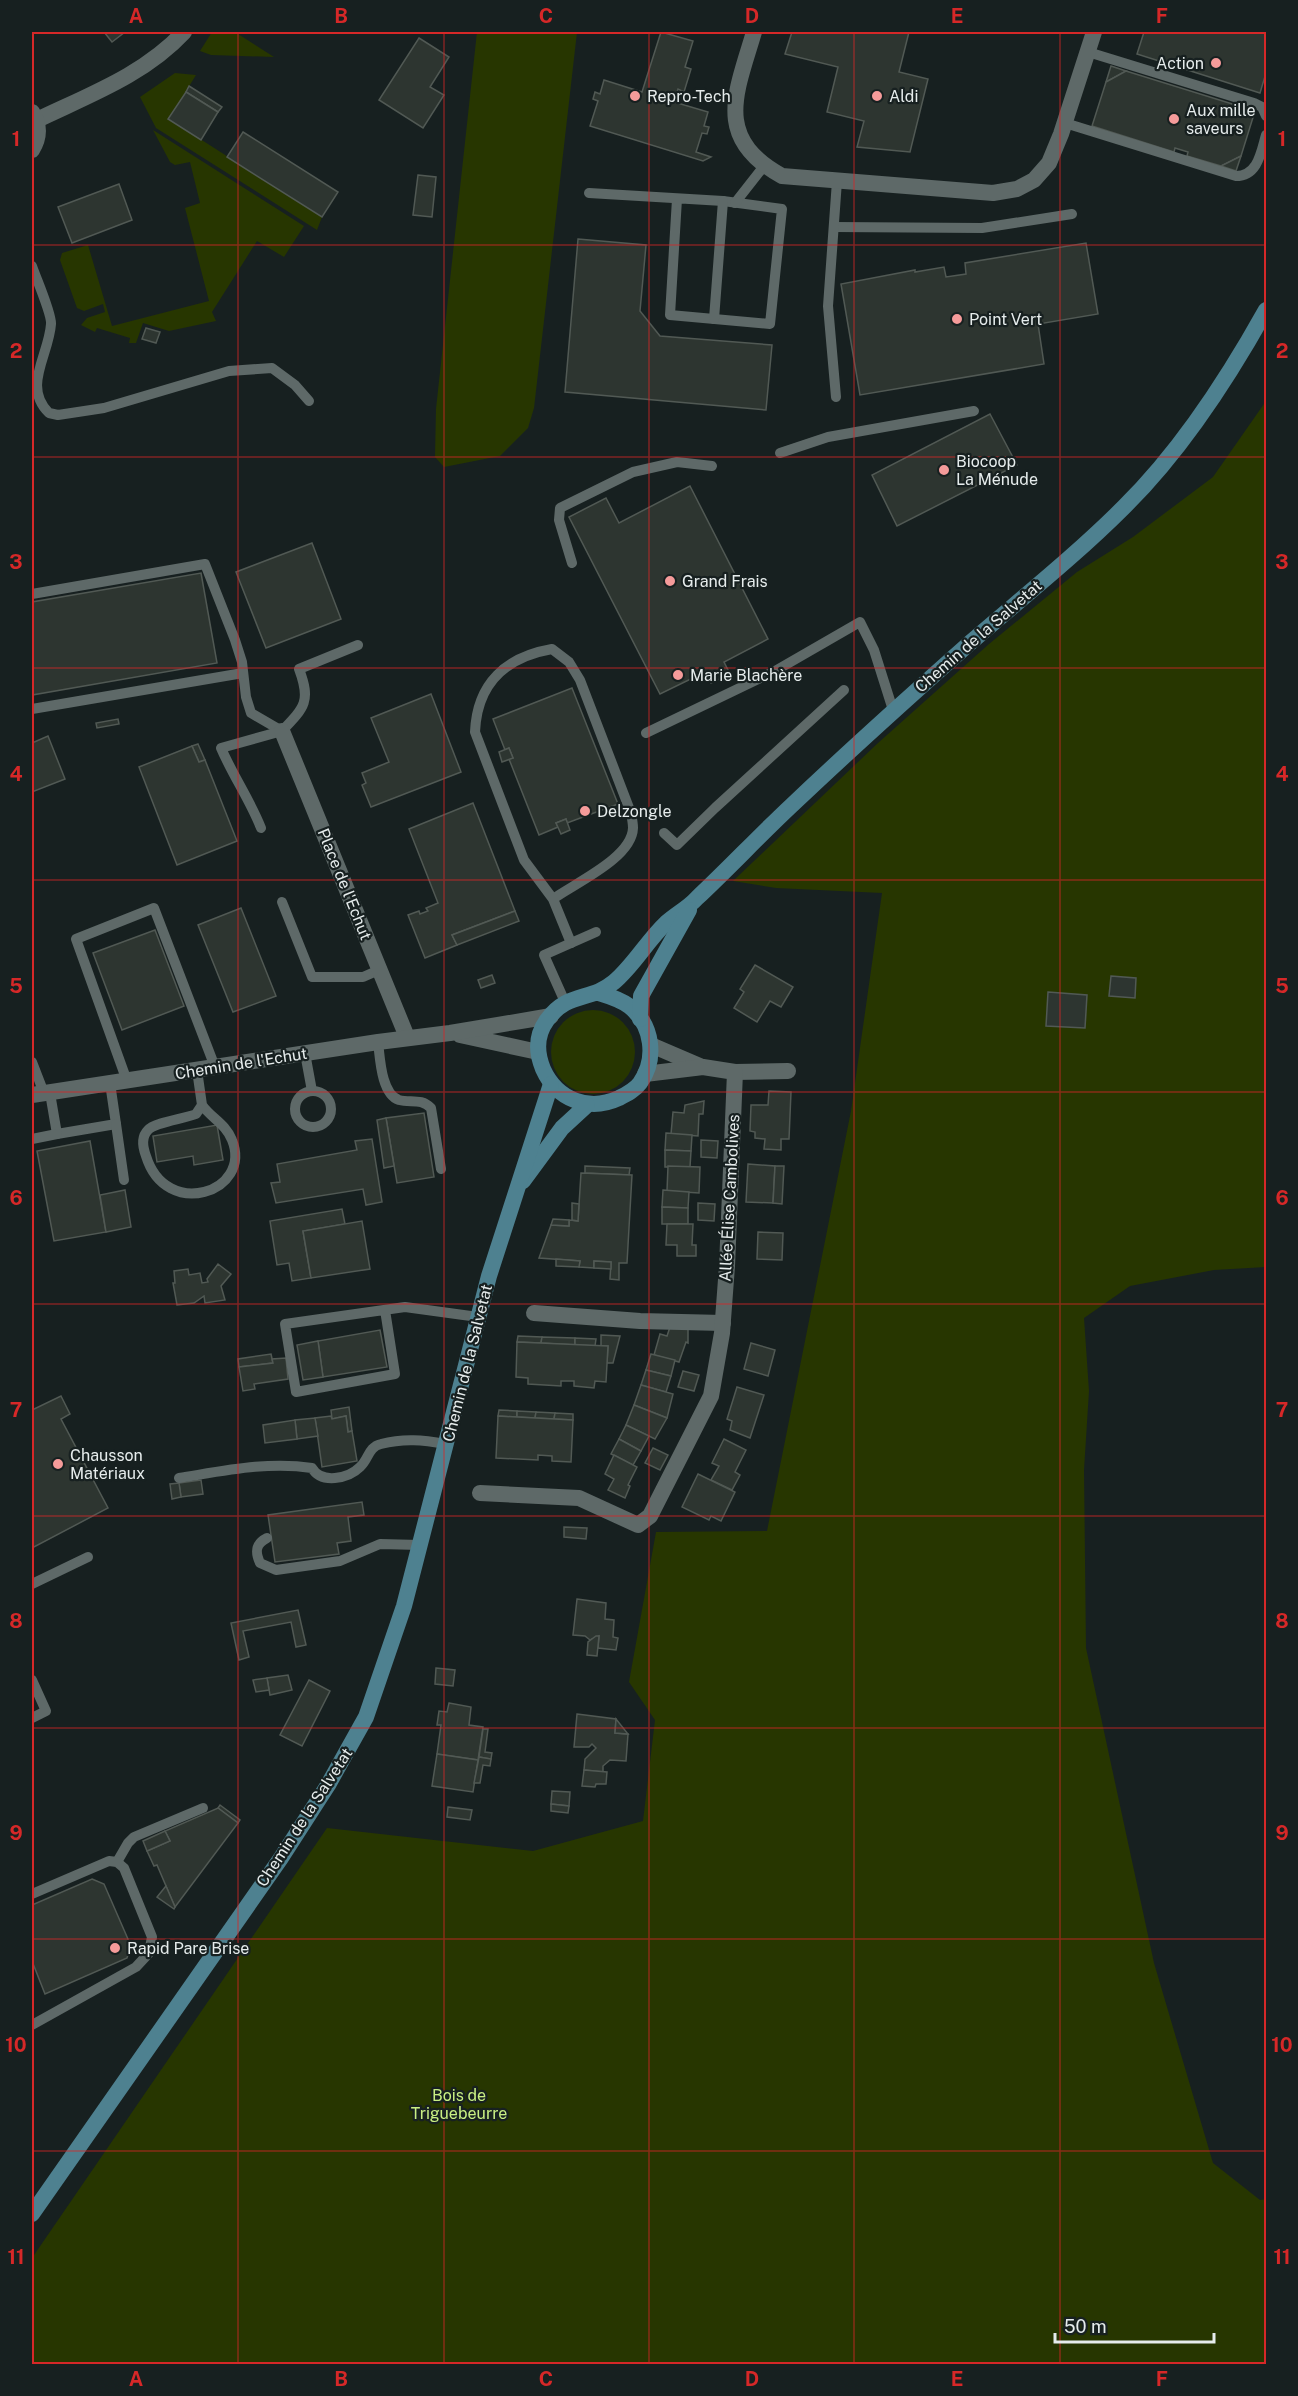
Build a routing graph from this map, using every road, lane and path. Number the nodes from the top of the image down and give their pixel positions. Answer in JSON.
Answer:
{"nodes":[{"id":1,"x":184,"y":32,"type":"edge"},
{"id":2,"x":754,"y":32,"type":"edge"},
{"id":3,"x":1094,"y":32,"type":"edge"},
{"id":4,"x":1088,"y":52,"type":"junction"},
{"id":5,"x":34,"y":116,"type":"edge"},
{"id":6,"x":1266,"y":116,"type":"edge"},
{"id":7,"x":1065,"y":123,"type":"junction"},
{"id":8,"x":1266,"y":135,"type":"edge"},
{"id":9,"x":32,"y":150,"type":"edge"},
{"id":10,"x":764,"y":166,"type":"junction"},
{"id":11,"x":837,"y":181,"type":"junction"},
{"id":12,"x":589,"y":193,"type":"dead end"},
{"id":13,"x":677,"y":198,"type":"junction"},
{"id":14,"x":729,"y":202,"type":"junction"},
{"id":15,"x":1072,"y":214,"type":"dead end"},
{"id":16,"x":834,"y":227,"type":"junction"},
{"id":17,"x":32,"y":266,"type":"edge"},
{"id":18,"x":1266,"y":310,"type":"edge"},
{"id":19,"x":714,"y":319,"type":"junction"},
{"id":20,"x":836,"y":397,"type":"dead end"},
{"id":21,"x":309,"y":401,"type":"dead end"},
{"id":22,"x":974,"y":411,"type":"dead end"},
{"id":23,"x":780,"y":453,"type":"dead end"},
{"id":24,"x":712,"y":466,"type":"dead end"},
{"id":25,"x":572,"y":563,"type":"dead end"},
{"id":26,"x":32,"y":594,"type":"edge"},
{"id":27,"x":358,"y":645,"type":"dead end"},
{"id":28,"x":243,"y":673,"type":"junction"},
{"id":29,"x":844,"y":690,"type":"dead end"},
{"id":30,"x":32,"y":709,"type":"edge"},
{"id":31,"x":893,"y":710,"type":"junction"},
{"id":32,"x":282,"y":731,"type":"junction"},
{"id":33,"x":646,"y":733,"type":"dead end"},
{"id":34,"x":261,"y":828,"type":"dead end"},
{"id":35,"x":664,"y":833,"type":"dead end"},
{"id":36,"x":553,"y":899,"type":"junction"},
{"id":37,"x":282,"y":902,"type":"dead end"},
{"id":38,"x":694,"y":902,"type":"junction"},
{"id":39,"x":596,"y":932,"type":"dead end"},
{"id":40,"x":571,"y":943,"type":"junction"},
{"id":41,"x":380,"y":970,"type":"junction"},
{"id":42,"x":599,"y":993,"type":"junction"},
{"id":43,"x":565,"y":1002,"type":"junction"},
{"id":44,"x":551,"y":1016,"type":"junction"},
{"id":45,"x":640,"y":1019,"type":"junction"},
{"id":46,"x":450,"y":1033,"type":"junction"},
{"id":47,"x":407,"y":1037,"type":"junction"},
{"id":48,"x":378,"y":1042,"type":"junction"},
{"id":49,"x":651,"y":1045,"type":"junction"},
{"id":50,"x":538,"y":1052,"type":"junction"},
{"id":51,"x":305,"y":1053,"type":"junction"},
{"id":52,"x":32,"y":1062,"type":"edge"},
{"id":53,"x":215,"y":1067,"type":"junction"},
{"id":54,"x":703,"y":1067,"type":"junction"},
{"id":55,"x":197,"y":1070,"type":"junction"},
{"id":56,"x":788,"y":1071,"type":"dead end"},
{"id":57,"x":735,"y":1072,"type":"junction"},
{"id":58,"x":645,"y":1074,"type":"junction"},
{"id":59,"x":119,"y":1082,"type":"junction"},
{"id":60,"x":551,"y":1084,"type":"junction"},
{"id":61,"x":312,"y":1091,"type":"dead end"},
{"id":62,"x":42,"y":1094,"type":"edge"},
{"id":63,"x":201,"y":1105,"type":"junction"},
{"id":64,"x":587,"y":1105,"type":"junction"},
{"id":65,"x":116,"y":1124,"type":"junction"},
{"id":66,"x":57,"y":1134,"type":"junction"},
{"id":67,"x":32,"y":1139,"type":"edge"},
{"id":68,"x":441,"y":1169,"type":"dead end"},
{"id":69,"x":124,"y":1180,"type":"dead end"},
{"id":70,"x":514,"y":1194,"type":"junction"},
{"id":71,"x":385,"y":1310,"type":"junction"},
{"id":72,"x":534,"y":1313,"type":"dead end"},
{"id":73,"x":478,"y":1317,"type":"junction"},
{"id":74,"x":723,"y":1323,"type":"junction"},
{"id":75,"x":446,"y":1444,"type":"junction"},
{"id":76,"x":179,"y":1478,"type":"dead end"},
{"id":77,"x":480,"y":1493,"type":"dead end"},
{"id":78,"x":267,"y":1538,"type":"dead end"},
{"id":79,"x":420,"y":1545,"type":"junction"},
{"id":80,"x":88,"y":1557,"type":"dead end"},
{"id":81,"x":32,"y":1584,"type":"edge"},
{"id":82,"x":32,"y":1680,"type":"edge"},
{"id":83,"x":32,"y":1718,"type":"edge"},
{"id":84,"x":203,"y":1808,"type":"dead end"},
{"id":85,"x":117,"y":1862,"type":"junction"},
{"id":86,"x":32,"y":1894,"type":"edge"},
{"id":87,"x":32,"y":2025,"type":"edge"},
{"id":88,"x":32,"y":2214,"type":"edge"}],
"edges":[{"from":1,"to":5,"type":"street"},
{"from":2,"to":10,"type":"street"},
{"from":3,"to":4,"type":"street"},
{"from":4,"to":6,"type":"lane"},
{"from":4,"to":7,"type":"street"},
{"from":5,"to":9,"type":"street"},
{"from":7,"to":8,"type":"lane"},
{"from":7,"to":11,"type":"street"},
{"from":10,"to":11,"type":"street"},
{"from":10,"to":14,"type":"lane"},
{"from":11,"to":16,"type":"lane"},
{"from":12,"to":13,"type":"lane"},
{"from":13,"to":14,"type":"lane"},
{"from":13,"to":19,"type":"lane"},
{"from":14,"to":19,"type":"lane"},
{"from":14,"to":19,"type":"lane"},
{"from":15,"to":16,"type":"lane"},
{"from":16,"to":20,"type":"lane"},
{"from":17,"to":21,"type":"lane"},
{"from":18,"to":31,"type":"main road","name":"Chemin de la Salvetat"},
{"from":22,"to":23,"type":"lane"},
{"from":24,"to":25,"type":"lane"},
{"from":26,"to":28,"type":"lane"},
{"from":27,"to":32,"type":"lane"},
{"from":28,"to":30,"type":"lane"},
{"from":28,"to":32,"type":"lane"},
{"from":29,"to":35,"type":"lane"},
{"from":31,"to":33,"type":"lane"},
{"from":31,"to":38,"type":"main road","name":"Chemin de la Salvetat"},
{"from":32,"to":34,"type":"lane"},
{"from":32,"to":41,"type":"street","name":"Place de l'Echut"},
{"from":36,"to":36,"type":"lane"},
{"from":36,"to":40,"type":"lane"},
{"from":37,"to":41,"type":"lane"},
{"from":38,"to":42,"type":"main road","name":"Chemin de la Salvetat"},
{"from":38,"to":45,"type":"main road","name":"Chemin de la Salvetat"},
{"from":39,"to":40,"type":"lane"},
{"from":40,"to":43,"type":"lane"},
{"from":41,"to":47,"type":"street","name":"Place de l'Echut"},
{"from":42,"to":43,"type":"main road","name":"Chemin de la Salvetat"},
{"from":42,"to":45,"type":"main road"},
{"from":43,"to":44,"type":"main road"},
{"from":44,"to":46,"type":"street","name":"Chemin de l'Echut"},
{"from":44,"to":50,"type":"main road"},
{"from":45,"to":49,"type":"main road"},
{"from":46,"to":47,"type":"street","name":"Chemin de l'Echut"},
{"from":46,"to":50,"type":"street","name":"Chemin de l'Echut"},
{"from":47,"to":48,"type":"street","name":"Chemin de l'Echut"},
{"from":48,"to":51,"type":"street","name":"Chemin de l'Echut"},
{"from":48,"to":68,"type":"lane"},
{"from":49,"to":54,"type":"street"},
{"from":49,"to":58,"type":"main road"},
{"from":50,"to":60,"type":"main road"},
{"from":51,"to":53,"type":"street","name":"Chemin de l'Echut"},
{"from":51,"to":61,"type":"lane"},
{"from":52,"to":62,"type":"lane"},
{"from":53,"to":55,"type":"street","name":"Chemin de l'Echut"},
{"from":53,"to":59,"type":"lane"},
{"from":54,"to":57,"type":"street"},
{"from":54,"to":58,"type":"street"},
{"from":55,"to":59,"type":"street","name":"Chemin de l'Echut"},
{"from":55,"to":63,"type":"lane"},
{"from":56,"to":57,"type":"street"},
{"from":57,"to":74,"type":"street","name":"Allée Élise Cambolives"},
{"from":58,"to":64,"type":"main road"},
{"from":59,"to":62,"type":"street","name":"Chemin de l'Echut"},
{"from":59,"to":65,"type":"lane"},
{"from":60,"to":64,"type":"main road"},
{"from":60,"to":70,"type":"main road","name":"Chemin de la Salvetat"},
{"from":62,"to":66,"type":"lane"},
{"from":63,"to":63,"type":"lane"},
{"from":64,"to":70,"type":"main road","name":"Chemin de la Salvetat"},
{"from":65,"to":66,"type":"lane"},
{"from":65,"to":69,"type":"lane"},
{"from":66,"to":67,"type":"lane"},
{"from":70,"to":73,"type":"main road","name":"Chemin de la Salvetat"},
{"from":71,"to":71,"type":"lane"},
{"from":71,"to":73,"type":"lane"},
{"from":72,"to":74,"type":"street"},
{"from":73,"to":75,"type":"main road","name":"Chemin de la Salvetat"},
{"from":74,"to":77,"type":"street","name":"Allée Élise Cambolives"},
{"from":75,"to":76,"type":"lane"},
{"from":75,"to":79,"type":"main road","name":"Chemin de la Salvetat"},
{"from":78,"to":79,"type":"lane"},
{"from":79,"to":88,"type":"main road","name":"Chemin de la Salvetat"},
{"from":80,"to":81,"type":"lane"},
{"from":82,"to":83,"type":"lane"},
{"from":84,"to":85,"type":"lane"},
{"from":85,"to":86,"type":"lane"},
{"from":85,"to":87,"type":"lane"}]}
